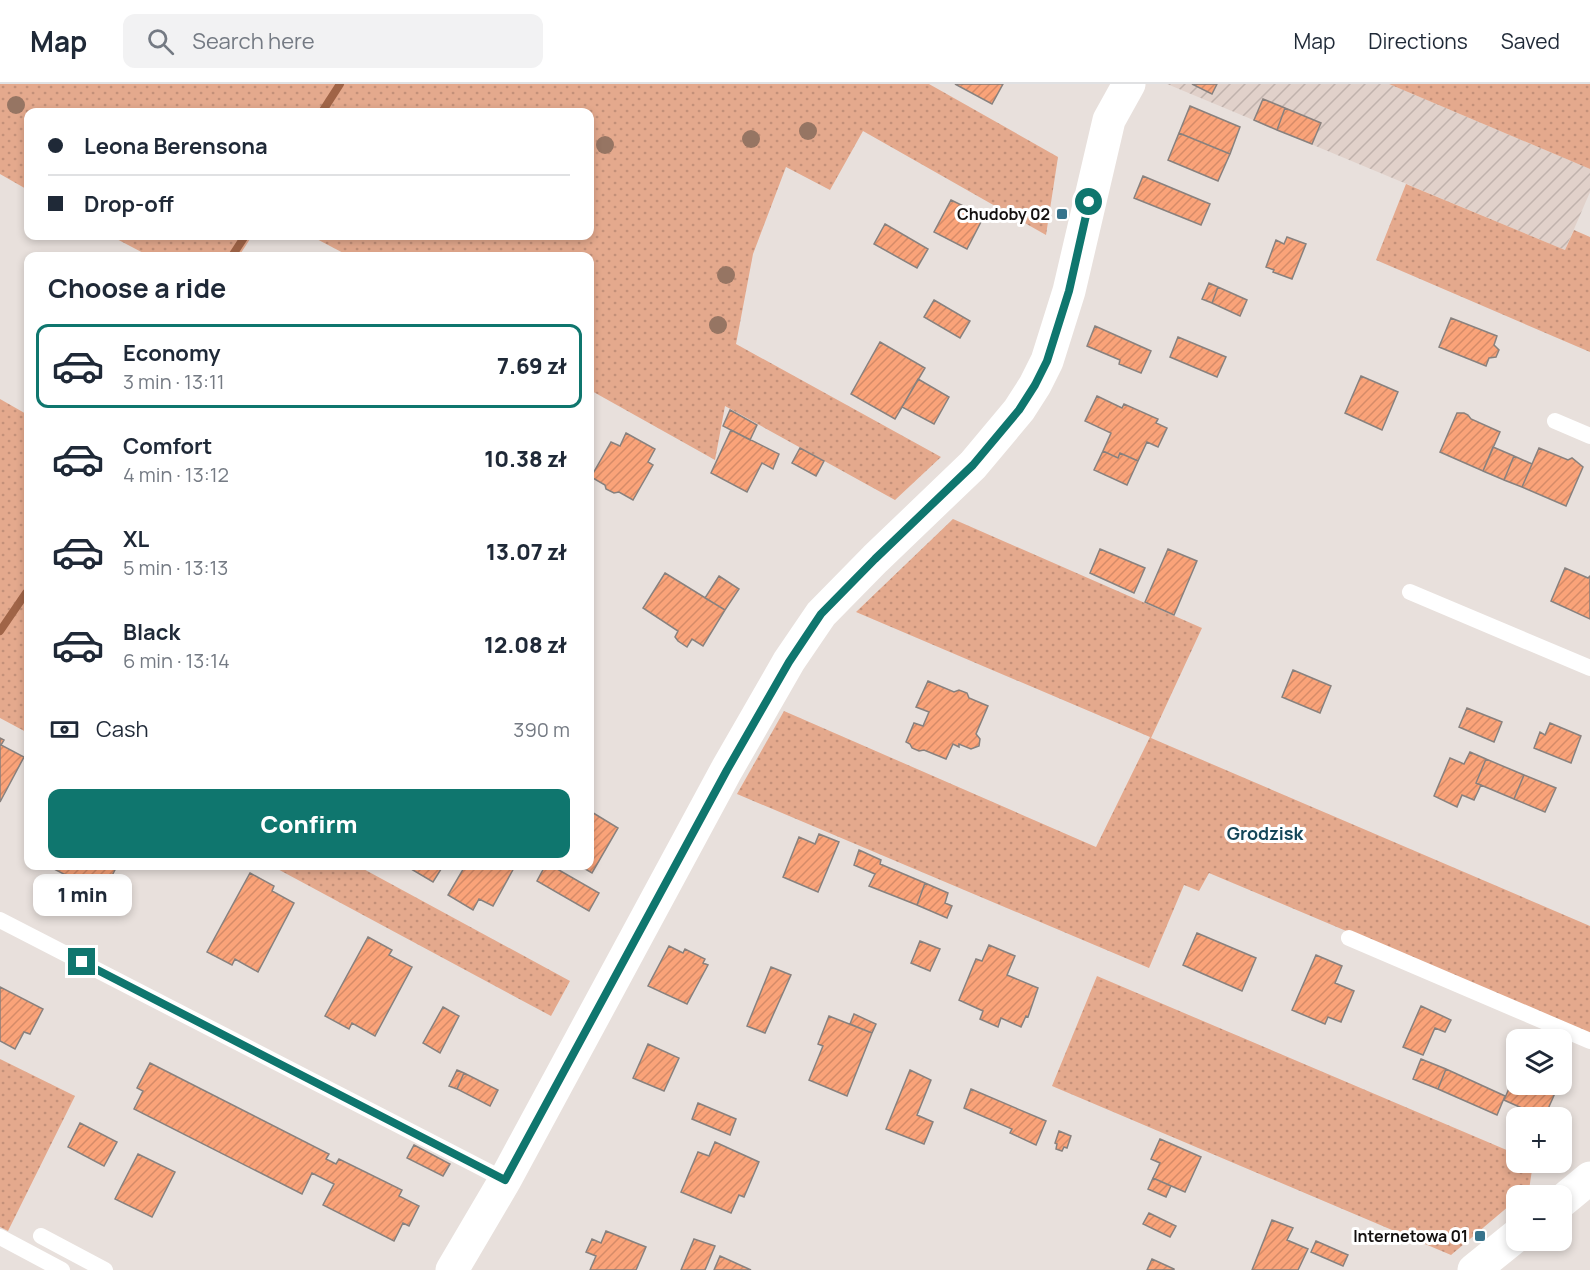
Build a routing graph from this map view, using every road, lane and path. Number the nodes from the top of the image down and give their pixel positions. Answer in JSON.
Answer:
{"nodes":[{"id":1,"x":1129,"y":84,"type":"edge"},
{"id":2,"x":1555,"y":421,"type":"dead end"},
{"id":3,"x":1590,"y":436,"type":"edge"},
{"id":4,"x":1410,"y":592,"type":"dead end"},
{"id":5,"x":1590,"y":668,"type":"edge"},
{"id":6,"x":0,"y":920,"type":"edge"},
{"id":7,"x":1349,"y":938,"type":"dead end"},
{"id":8,"x":1590,"y":1041,"type":"edge"},
{"id":9,"x":1590,"y":1178,"type":"edge"},
{"id":10,"x":505,"y":1180,"type":"junction"},
{"id":11,"x":1572,"y":1193,"type":"edge"},
{"id":12,"x":41,"y":1236,"type":"dead end"},
{"id":13,"x":0,"y":1237,"type":"edge"},
{"id":14,"x":1506,"y":1244,"type":"edge"},
{"id":15,"x":62,"y":1270,"type":"edge"},
{"id":16,"x":105,"y":1270,"type":"edge"},
{"id":17,"x":452,"y":1270,"type":"edge"},
{"id":18,"x":1474,"y":1270,"type":"edge"}],
"edges":[{"from":1,"to":10,"type":"street"},
{"from":2,"to":3,"type":"lane"},
{"from":4,"to":5,"type":"lane"},
{"from":6,"to":10,"type":"lane"},
{"from":7,"to":8,"type":"lane"},
{"from":9,"to":11,"type":"street"},
{"from":10,"to":17,"type":"street"},
{"from":12,"to":16,"type":"lane"},
{"from":13,"to":15,"type":"lane"},
{"from":14,"to":18,"type":"street"}]}
